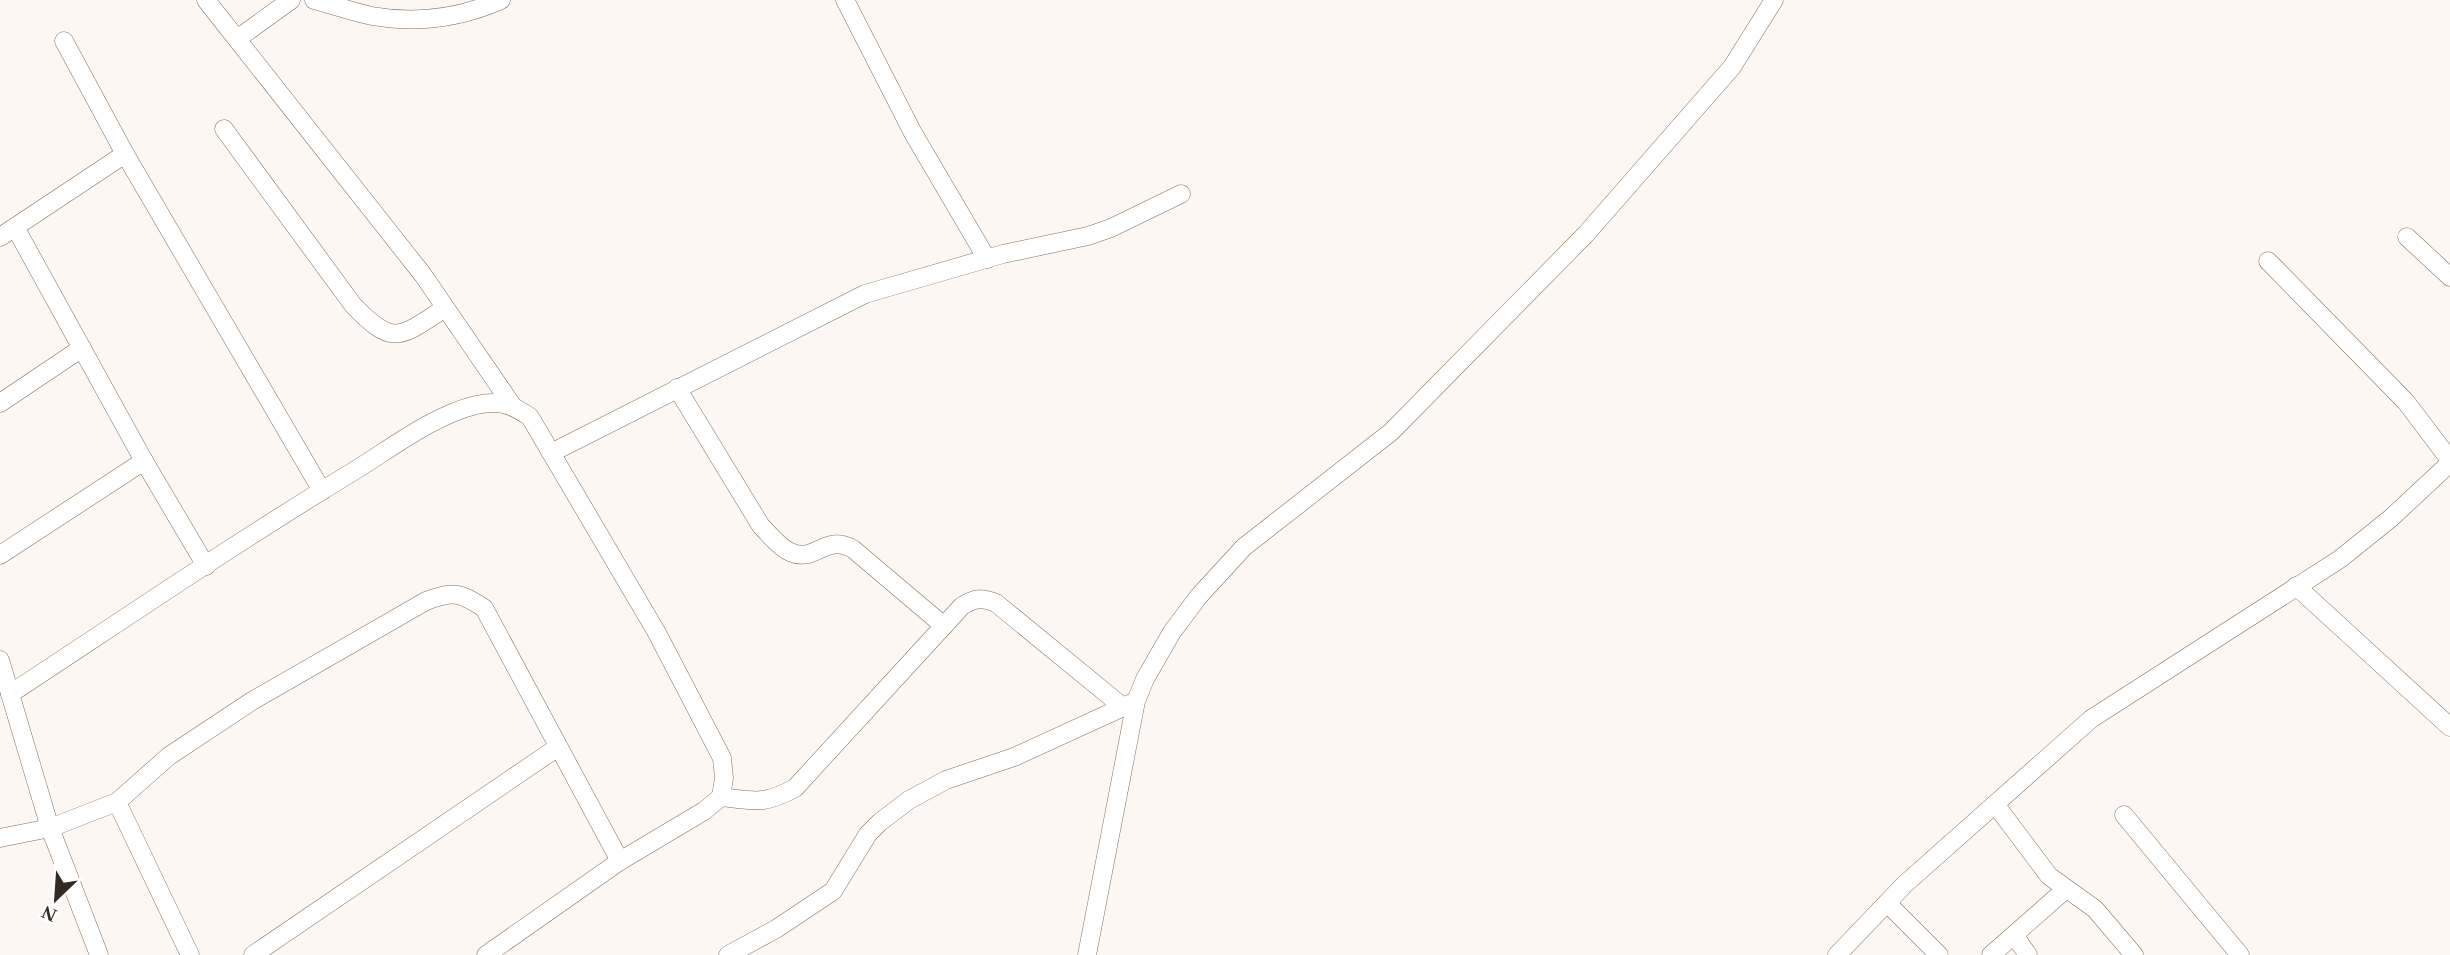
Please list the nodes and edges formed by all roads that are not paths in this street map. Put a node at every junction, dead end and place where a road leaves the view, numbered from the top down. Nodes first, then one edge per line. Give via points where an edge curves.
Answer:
1 (206, 0) edge
2 (291, 0) edge
3 (314, 0) edge
4 (501, 0) edge
5 (845, 0) edge
6 (1774, 0) edge
7 (237, 39) junction
8 (64, 41) dead end
9 (224, 129) dead end
10 (125, 154) junction
11 (1181, 194) dead end
12 (8, 232) edge
13 (2407, 237) dead end
14 (986, 259) junction
15 (2268, 261) dead end
16 (2450, 277) edge
17 (445, 308) junction
18 (82, 348) junction
19 (677, 388) junction
20 (0, 402) edge
21 (512, 405) junction
22 (551, 453) junction
23 (144, 461) junction
24 (2450, 462) edge
25 (322, 491) junction
26 (0, 555) edge
27 (206, 566) junction
28 (2296, 586) junction
29 (944, 626) junction
30 (0, 660) edge
31 (10, 694) junction
32 (1130, 704) junction
33 (2450, 727) edge
34 (558, 747) junction
35 (721, 797) junction
36 (117, 802) junction
37 (1996, 804) junction
38 (2124, 815) dead end
39 (50, 828) junction
40 (0, 838) edge
41 (620, 861) junction
42 (2066, 889) junction
43 (1887, 903) junction
44 (2014, 935) junction
45 (99, 955) edge
46 (190, 955) edge
47 (253, 955) edge
48 (486, 955) edge
49 (729, 955) edge
50 (1087, 955) edge
51 (1837, 955) edge
52 (1939, 955) edge
53 (1991, 955) edge
54 (2028, 955) edge
55 (2134, 955) edge
56 (2240, 955) edge

1 - 7 street
2 - 7 street
3 - 4 street via 396,19 437,19
5 - 14 street via 913,133
6 - 32 street via 1732,67 1586,234 1391,432 1244,547 1199,596
7 - 17 street
8 - 10 street
9 - 17 street via 372,325 397,335
10 - 12 street
10 - 25 street
11 - 14 street via 1088,236
12 - 18 street
13 - 16 street
14 - 19 street via 865,294
15 - 24 street via 2406,402
17 - 21 street
18 - 20 street
18 - 23 street
19 - 22 street
19 - 29 street via 761,526 777,542 797,554 842,543
21 - 22 street via 530,417
21 - 25 street via 473,406 445,416
22 - 35 street via 657,633 722,758
23 - 26 street
23 - 27 street
24 - 28 street via 2391,519
25 - 27 street
27 - 31 street
28 - 33 street
28 - 37 street via 2091,719
29 - 32 street via 962,606 985,598
29 - 35 street via 795,788 759,802
30 - 31 street
31 - 39 street
32 - 49 street via 1014,757 946,780 909,800 868,834 833,891
32 - 50 street
34 - 36 street via 484,608 463,595 447,594 426,601 252,701 169,757
34 - 41 street
34 - 47 street
35 - 41 street
36 - 39 street
36 - 46 street
37 - 42 street via 2049,876
37 - 43 street
38 - 56 street
39 - 40 street
39 - 45 street
41 - 48 street
42 - 44 street
42 - 55 street via 2095,909
43 - 51 street
43 - 52 street
44 - 53 street
44 - 54 street

